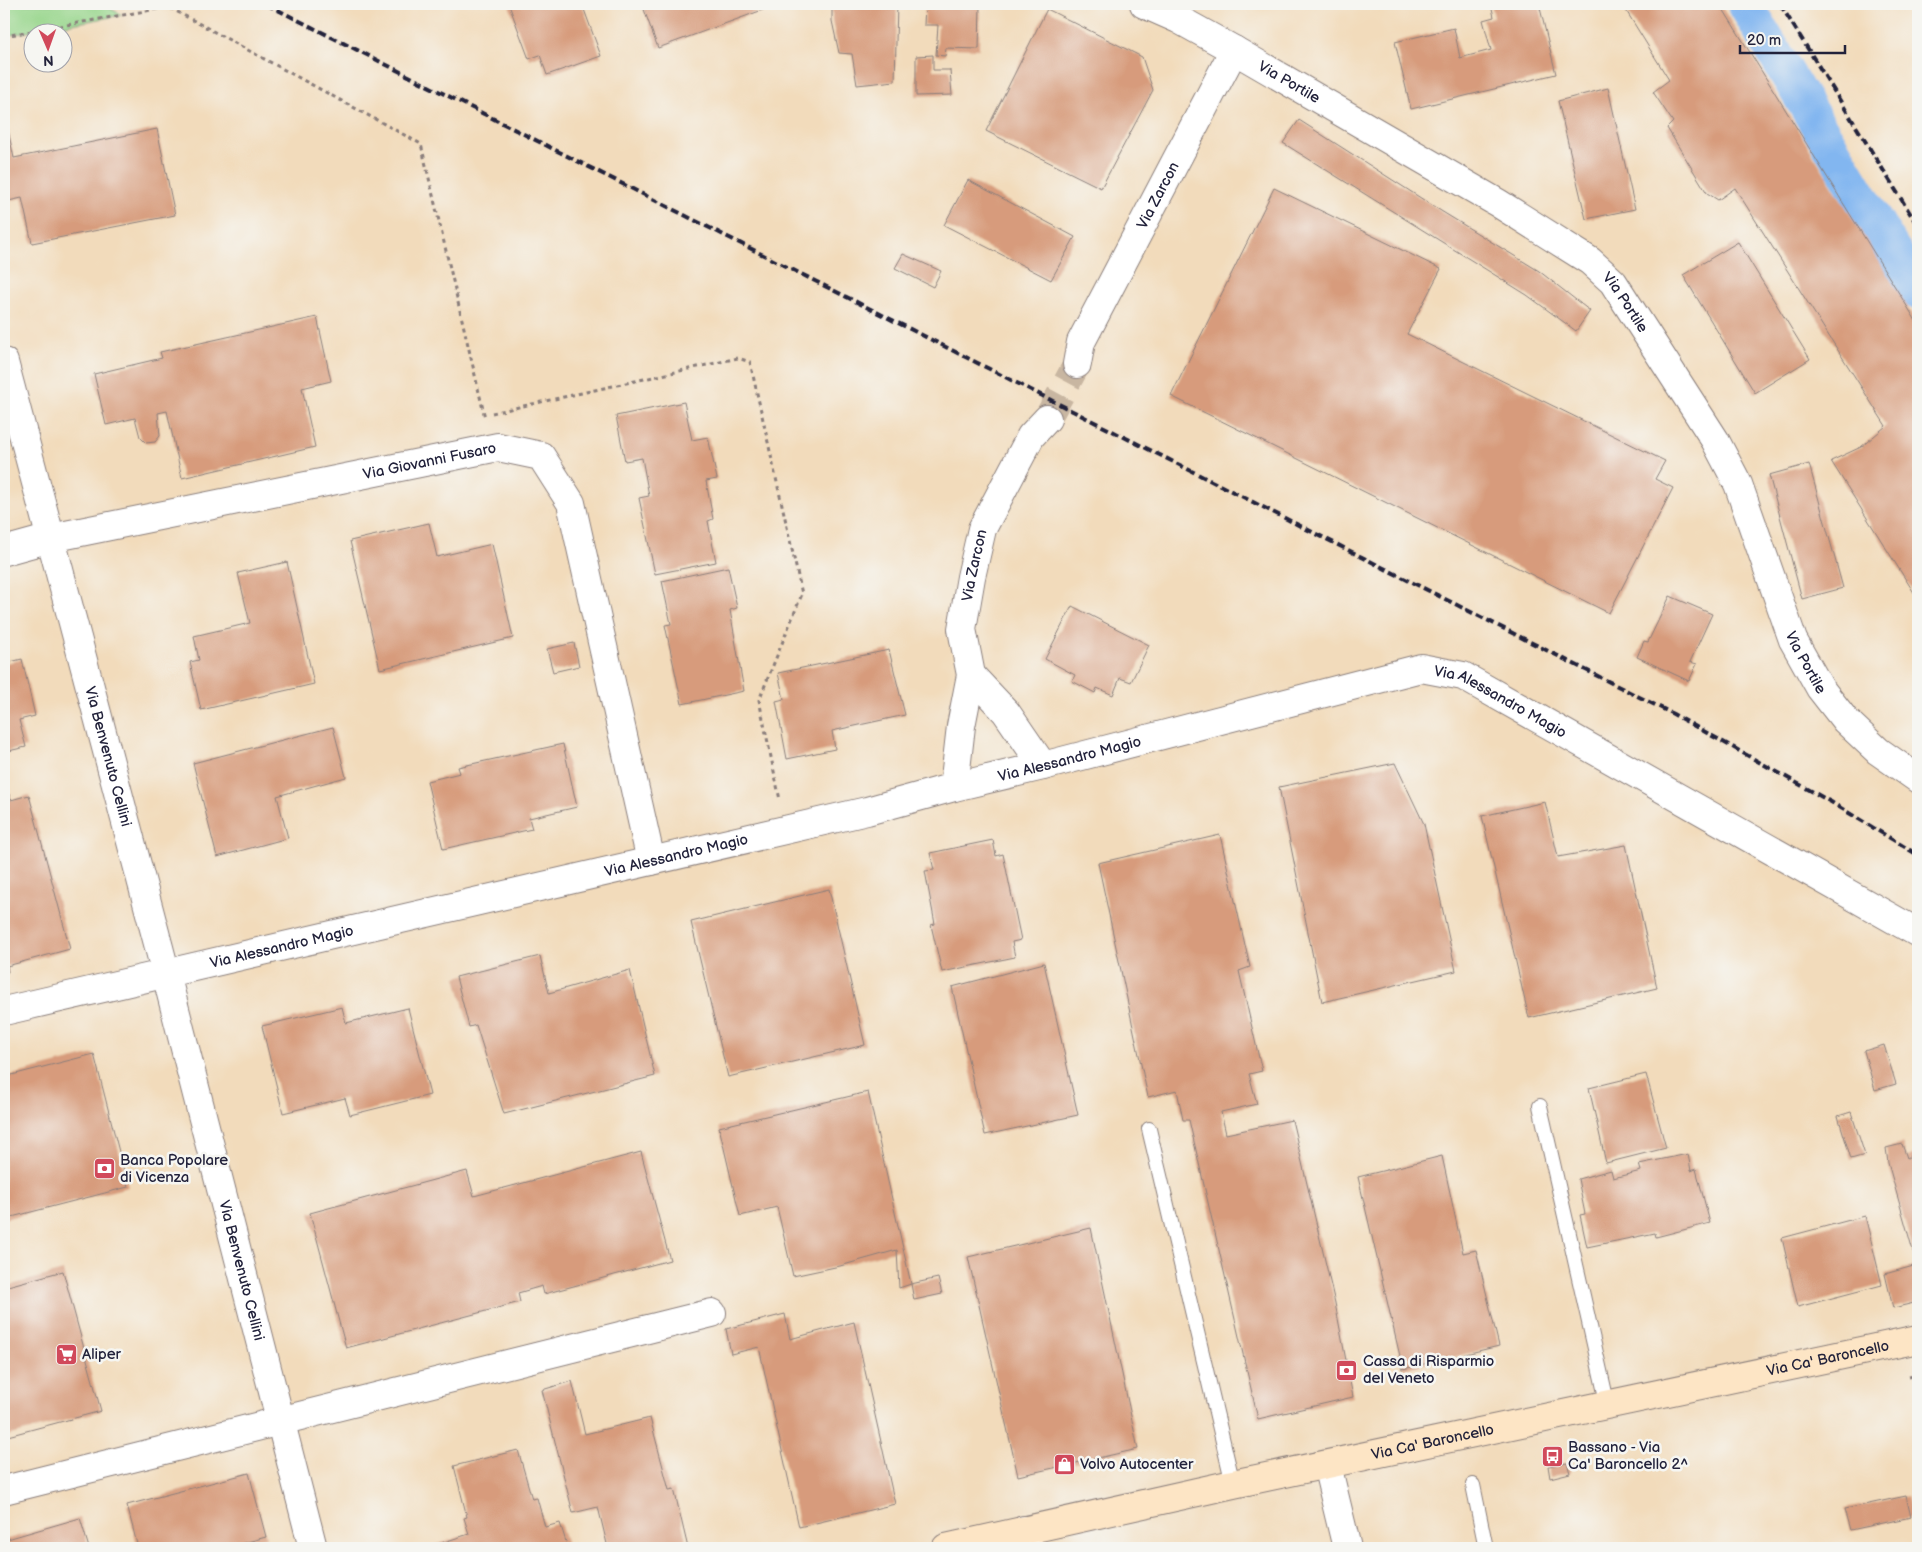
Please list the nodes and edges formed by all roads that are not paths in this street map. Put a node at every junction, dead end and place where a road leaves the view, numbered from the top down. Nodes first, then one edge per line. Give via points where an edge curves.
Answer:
1 (1144, 4) edge
2 (1175, 11) edge
3 (1234, 50) junction
4 (1074, 354) tunnel mouth
5 (4, 362) edge
6 (1038, 422) tunnel mouth
7 (51, 538) junction
8 (4, 550) edge
9 (971, 675) junction
10 (1043, 766) junction
11 (1918, 779) edge
12 (954, 786) junction
13 (651, 861) junction
14 (1918, 933) edge
15 (166, 974) junction
16 (4, 1011) edge
17 (1540, 1106) dead end
18 (1149, 1129) dead end
19 (712, 1313) dead end
20 (1918, 1339) edge
21 (1608, 1406) junction
22 (280, 1420) junction
23 (1327, 1465) junction
24 (1233, 1484) junction
25 (1473, 1485) dead end
26 (4, 1490) edge
27 (1026, 1539) edge
28 (313, 1548) edge
29 (946, 1548) edge
30 (1346, 1548) edge
31 (1486, 1548) edge

1 - 2 street, Via Portile
2 - 3 street, Via Portile
3 - 4 street, Via Zarcon
3 - 11 street, Via Portile via 1546,232 1590,261 1613,282 1715,440 1738,484 1793,640 1820,688 1845,720 1878,751
5 - 7 street, Via Benvenuto Cellini
6 - 9 street, Via Zarcon via 982,529 962,629
7 - 8 street
7 - 13 street, Via Giovanni Fusaro via 498,446 541,456 570,503
7 - 15 street, Via Benvenuto Cellini
9 - 10 street via 1006,712
9 - 12 street
10 - 12 street, Via Alessandro Magio
10 - 14 street, Via Alessandro Magio via 1422,668 1463,676
12 - 13 street, Via Alessandro Magio
13 - 15 street, Via Alessandro Magio
15 - 16 street
15 - 22 street, Via Benvenuto Cellini
17 - 21 lane
18 - 24 lane
19 - 22 street
20 - 21 main road, Via Ca' Baroncello
21 - 23 main road, Via Ca' Baroncello
22 - 26 street
22 - 28 street, Via Benvenuto Cellini
23 - 24 main road, Via Ca' Baroncello
23 - 30 street
24 - 27 main road, Via Ca' Baroncello
25 - 31 lane
27 - 29 main road, Via Ca' Baroncello

